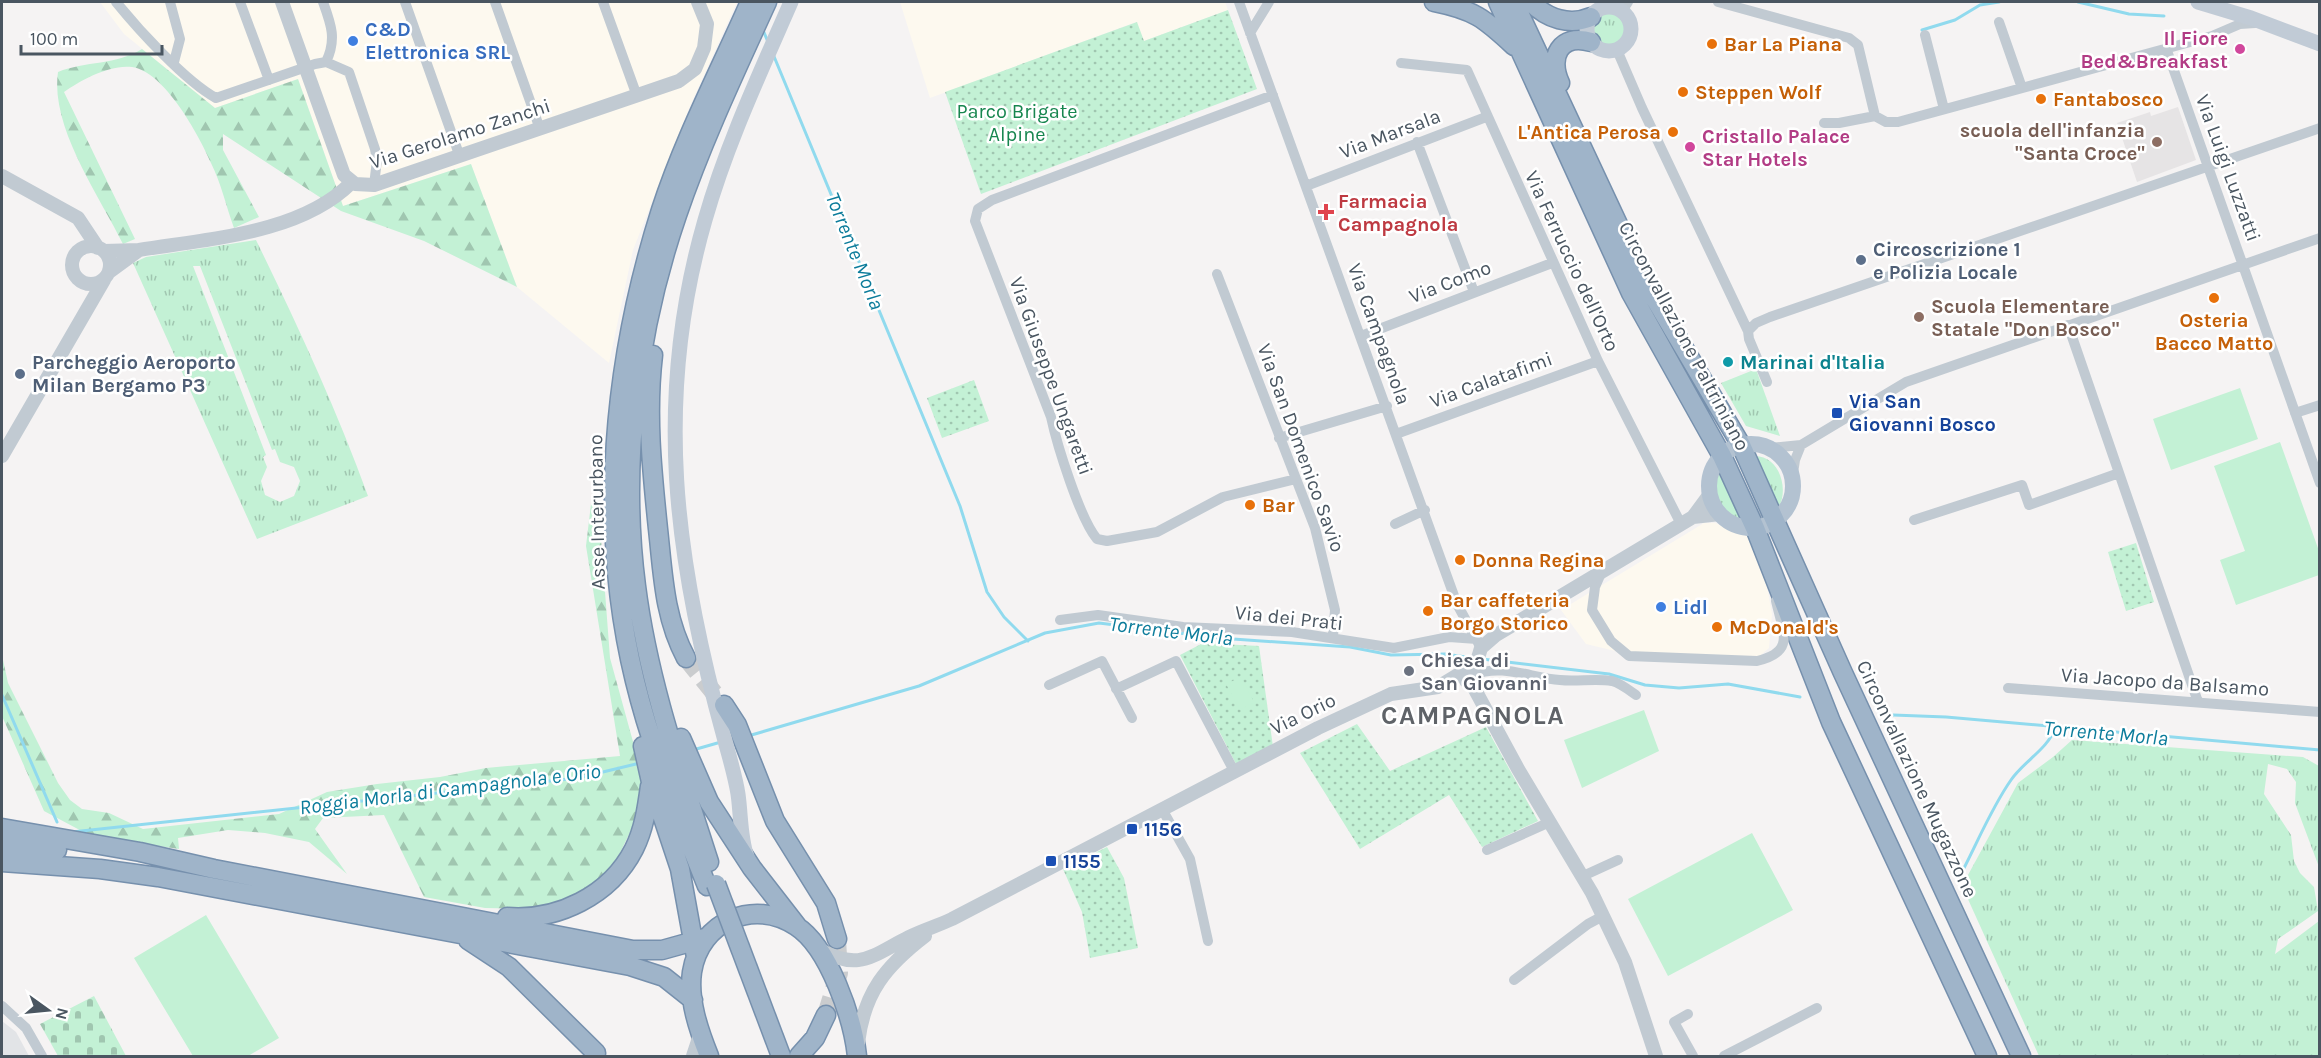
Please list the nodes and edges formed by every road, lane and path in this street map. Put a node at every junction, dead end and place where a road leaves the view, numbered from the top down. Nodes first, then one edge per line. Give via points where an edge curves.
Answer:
1 (116, 2) edge
2 (170, 2) edge
3 (240, 2) edge
4 (282, 2) edge
5 (323, 2) edge
6 (405, 2) edge
7 (495, 2) edge
8 (603, 2) edge
9 (698, 2) edge
10 (750, 2) edge
11 (767, 2) edge
12 (791, 2) edge
13 (1239, 2) edge
14 (1269, 2) edge
15 (1434, 2) edge
16 (1498, 2) edge
17 (1514, 2) edge
18 (1532, 2) edge
19 (1718, 2) edge
20 (2198, 2) edge
21 (1625, 6) edge
22 (1599, 9) edge
23 (2221, 9) junction
24 (1999, 22) dead end
25 (2267, 24) junction
26 (2223, 32) junction
27 (1250, 33) junction
28 (1924, 35) dead end
29 (1591, 42) junction
30 (2319, 44) edge
31 (2166, 48) junction
32 (1617, 50) junction
33 (1522, 53) junction
34 (174, 62) junction
35 (326, 62) junction
36 (1401, 63) dead end
37 (305, 67) junction
38 (732, 78) junction
39 (269, 80) junction
40 (2022, 88) junction
41 (1273, 95) junction
42 (637, 96) junction
43 (1944, 109) junction
44 (1875, 116) junction
45 (1486, 117) junction
46 (1824, 123) dead end
47 (2319, 128) edge
48 (540, 129) junction
49 (1417, 142) junction
50 (460, 157) junction
51 (2208, 166) junction
52 (2, 176) edge
53 (351, 183) junction
54 (374, 185) junction
55 (1306, 186) junction
56 (61, 208) junction
57 (2319, 238) edge
58 (101, 249) junction
59 (139, 250) junction
60 (76, 253) junction
61 (1635, 260) junction
62 (1552, 263) junction
63 (2243, 266) junction
64 (1217, 274) dead end
65 (106, 276) junction
66 (81, 282) junction
67 (1474, 292) junction
68 (82, 321) junction
69 (2068, 325) junction
70 (1748, 331) junction
71 (1361, 336) junction
72 (1598, 361) junction
73 (1767, 382) dead end
74 (2319, 405) edge
75 (1387, 406) junction
76 (2295, 413) junction
77 (1396, 434) junction
78 (1280, 438) junction
79 (1741, 445) junction
80 (1801, 446) junction
81 (1769, 448) junction
82 (2, 456) edge
83 (1722, 456) junction
84 (2119, 473) junction
85 (1296, 479) junction
86 (1792, 480) junction
87 (2319, 483) edge
88 (1710, 494) junction
89 (1425, 510) junction
90 (1720, 514) junction
91 (1776, 519) junction
92 (1687, 520) junction
93 (1914, 520) dead end
94 (1395, 524) dead end
95 (1755, 528) junction
96 (1770, 566) junction
97 (1602, 572) junction
98 (1060, 620) dead end
99 (1333, 638) junction
100 (1478, 647) junction
101 (686, 658) tunnel mouth
102 (1470, 671) junction
103 (1049, 685) dead end
104 (2008, 688) dead end
105 (1116, 689) junction
106 (1636, 695) dead end
107 (2198, 702) junction
108 (2319, 712) edge
109 (727, 717) junction
110 (1132, 718) dead end
111 (661, 742) junction
112 (1234, 771) junction
113 (666, 772) junction
114 (1162, 809) junction
115 (1550, 822) junction
116 (2, 828) edge
117 (2, 845) edge
118 (1487, 850) dead end
119 (1618, 860) dead end
120 (2, 862) edge
121 (752, 868) junction
122 (214, 869) junction
123 (2, 873) edge
124 (1583, 876) junction
125 (158, 878) junction
126 (711, 885) junction
127 (383, 902) junction
128 (1603, 916) junction
129 (798, 926) junction
130 (438, 929) junction
131 (929, 930) junction
132 (837, 939) tunnel mouth
133 (1208, 941) dead end
134 (698, 946) junction
135 (818, 949) junction
136 (1514, 980) dead end
137 (693, 1000) junction
138 (2, 1006) edge
139 (1817, 1008) dead end
140 (1688, 1014) dead end
141 (826, 1016) tunnel mouth
142 (700, 1035) junction
143 (596, 1053) dead end
144 (857, 1054) edge
145 (42, 1056) edge
146 (693, 1056) edge
147 (709, 1056) edge
148 (769, 1056) edge
149 (781, 1056) edge
150 (799, 1056) edge
151 (1656, 1056) edge
152 (1693, 1056) edge
153 (1724, 1056) edge
154 (1987, 1056) edge
155 (2021, 1056) edge

1 - 34 street
2 - 34 street via 180,39
3 - 39 street
4 - 37 street, Via Gerolamo Zanchi
5 - 35 street via 334,32
6 - 50 street
7 - 48 street
8 - 42 street
9 - 42 street, Via Gerolamo Zanchi via 707,24 704,48 694,69 679,81
10 - 111 highway, Asse Interurbano via 674,175 642,277 618,405 608,521 614,602 624,666
11 - 38 highway, Asse Interurbano
12 - 109 main road via 705,220 687,298 673,410 680,537 700,644
13 - 27 street, Via Campagnola
14 - 27 street
15 - 33 highway via 1469,9
16 - 33 highway, Circonvallazione Paltriniano
17 - 61 highway, Circonvallazione Paltriniano
18 - 22 highway via 1545,13 1570,22
19 - 44 street via 1849,39 1858,45
20 - 23 main road
21 - 22 main road
21 - 32 main road via 1631,29 1628,42
22 - 29 main road via 1587,29
23 - 25 main road
23 - 26 street via 2228,21
24 - 40 street
25 - 26 street via 2246,23
25 - 30 main road
26 - 31 street
27 - 41 street, Via Campagnola
28 - 43 street
29 - 32 main road via 1602,51
29 - 61 highway via 1577,39 1565,43 1556,54 1554,70 1635,245
31 - 40 street
31 - 51 street, Via Luigi Luzzatti
32 - 70 street
33 - 83 highway, Circonvallazione Paltriniano via 1631,292
34 - 39 street via 216,98
35 - 37 street
35 - 54 street via 349,72 375,149
36 - 45 street, Via Ferruccio dell'Orto via 1467,70
37 - 39 street
37 - 53 street, Via Gerolamo Zanchi via 344,175
38 - 101 highway via 674,247 653,361 650,451 666,605 674,635
38 - 111 highway, Asse Interurbano via 677,216 655,289 631,458 636,587
40 - 43 street
41 - 55 street, Via Campagnola
41 - 85 street, Via Giuseppe Ungaretti via 992,200 983,204 975,221 1051,417 1076,494 1097,539 1107,541 1157,532 1223,497
42 - 48 street, Via Gerolamo Zanchi
43 - 44 street via 1898,122 1886,122
44 - 46 street
45 - 49 street, Via Marsala
45 - 62 street, Via Ferruccio dell'Orto
47 - 51 street
48 - 50 street, Via Gerolamo Zanchi
49 - 55 street, Via Marsala
49 - 67 street
50 - 54 street, Via Gerolamo Zanchi
51 - 63 street, Via Luigi Luzzatti
51 - 70 street via 1770,317
52 - 56 street
53 - 54 street, Via Gerolamo Zanchi
53 - 59 street via 330,202 271,225
55 - 71 street, Via Campagnola
56 - 58 street via 83,222
56 - 60 street via 80,234
57 - 63 street
58 - 59 street
58 - 60 street via 87,247
58 - 65 street via 109,259
59 - 65 street
60 - 66 street via 72,270
61 - 79 highway, Circonvallazione Paltriniano via 1672,333
62 - 67 street, Via Como
62 - 72 street, Via Ferruccio dell'Orto
63 - 69 street
63 - 76 street, Via Luigi Luzzatti
64 - 78 street, Via San Domenico Savio
65 - 66 street via 94,284
65 - 68 street
66 - 68 street via 85,300
67 - 71 street, Via Como
68 - 82 street
69 - 80 street via 1906,382
69 - 84 street
70 - 73 street
71 - 75 street, Via Campagnola
72 - 77 street, Via Calatafimi
72 - 92 street, Via Ferruccio dell'Orto
74 - 76 street
75 - 77 street, Via Campagnola
75 - 78 street
76 - 87 street, Via Luigi Luzzatti
77 - 89 street, Via Campagnola
78 - 85 street, Via San Domenico Savio
79 - 81 main road
79 - 83 main road
79 - 91 highway, Circonvallazione Paltriniano
80 - 81 street
80 - 86 street
81 - 86 main road via 1785,461
83 - 88 main road via 1710,476
83 - 95 highway, Circonvallazione Paltriniano
84 - 93 street via 2029,505 2022,485
84 - 107 street
85 - 99 street, Via San Domenico Savio via 1324,557 1335,610
86 - 91 main road via 1790,502
88 - 90 main road
88 - 92 street
89 - 94 street
89 - 100 street, Via Campagnola via 1457,604
90 - 92 street
90 - 95 main road via 1739,526
91 - 95 main road
91 - 155 highway, Circonvallazione Mugazzone
92 - 97 street
95 - 96 highway
96 - 97 street via 1785,636 1780,651 1756,661 1629,656 1611,641 1592,610 1595,586
96 - 154 highway via 1831,722
97 - 100 street
98 - 99 street, Via dei Prati via 1098,615 1183,627
99 - 100 street, Via dei Prati via 1394,648 1449,637
100 - 102 street
102 - 106 street via 1536,674 1563,681 1613,681
102 - 112 street, Via Orio via 1438,687 1391,694
102 - 115 street via 1484,705
103 - 105 street via 1102,661
104 - 107 street, Via Jacopo da Balsamo
105 - 110 street
105 - 112 street via 1176,661
107 - 108 street, Via Jacopo da Balsamo
109 - 121 main road via 744,850
109 - 132 highway via 754,764 775,820 826,903
111 - 113 highway
111 - 113 highway, Asse Interurbano
112 - 114 street, Via Orio
113 - 121 highway via 709,802
113 - 126 highway, Asse Interurbano
113 - 127 highway via 634,849 610,881 578,904 521,918 425,903
113 - 134 highway via 680,869
114 - 131 street, Via Orio
114 - 133 street via 1190,859
115 - 118 street
115 - 124 street
116 - 122 highway
117 - 122 highway
119 - 124 street
120 - 125 highway
121 - 129 highway
122 - 127 highway
123 - 125 highway
124 - 128 street
125 - 130 highway
126 - 148 highway, Asse Interurbano
126 - 149 highway, Asse Interurbano, bridge
127 - 134 highway via 633,950
128 - 136 street
128 - 151 street via 1625,962
129 - 134 highway via 776,915 745,914 724,921
129 - 135 highway
130 - 137 highway via 652,972 674,982
130 - 143 highway via 472,941 510,967
131 - 135 street, Via Orio via 922,930 866,960 844,960
131 - 144 street, Via Orio via 877,982 863,1014
134 - 137 highway
135 - 144 highway via 840,994
137 - 142 highway
138 - 145 street via 26,1028
139 - 153 street
140 - 152 street via 1674,1022
141 - 150 highway via 815,1038
142 - 146 street
142 - 147 highway

